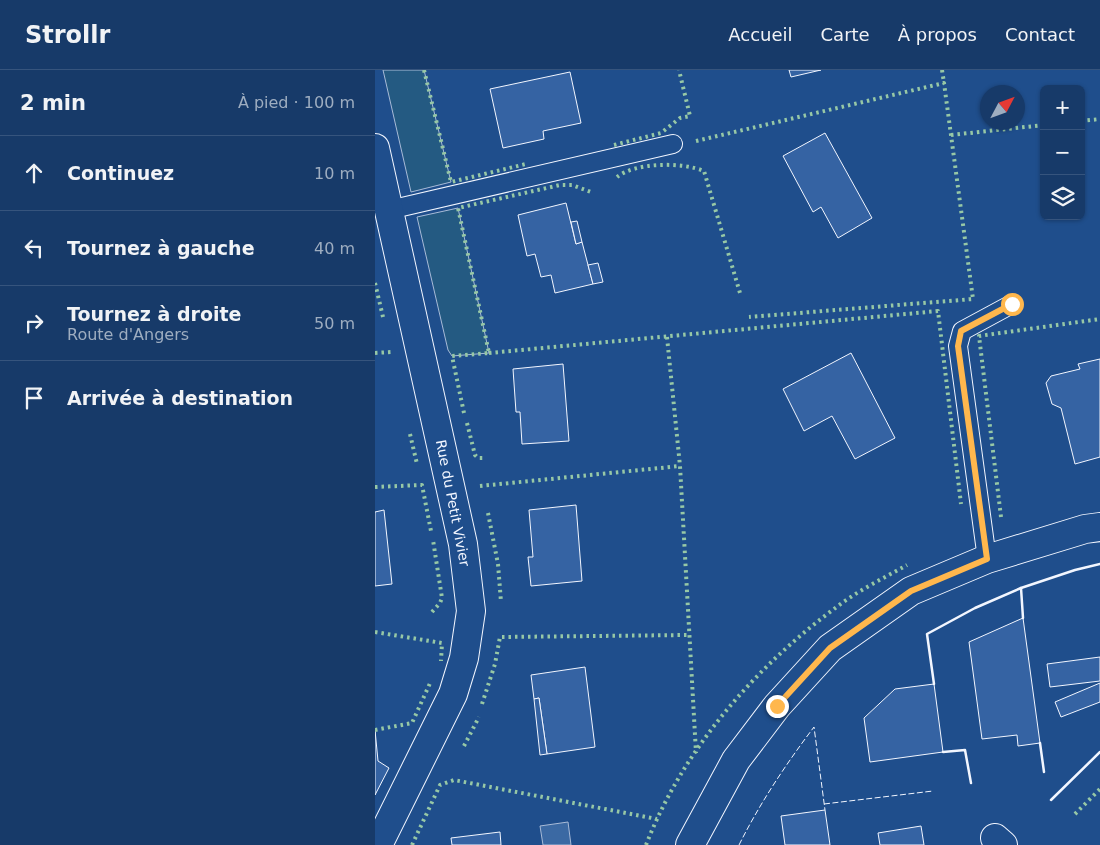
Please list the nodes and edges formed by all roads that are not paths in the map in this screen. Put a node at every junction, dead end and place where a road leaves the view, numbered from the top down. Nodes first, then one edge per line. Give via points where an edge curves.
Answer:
1 (673, 144) dead end
2 (375, 148) edge
3 (389, 210) junction
4 (1012, 304) dead end
5 (1100, 527) edge
6 (987, 559) junction
7 (378, 845) edge
8 (690, 845) edge

1 - 3 lane
2 - 3 street, Rue du Petit Vivier
3 - 7 street, Rue du Petit Vivier via 463,544 471,611 464,658 453,694
4 - 6 lane via 961,331 958,346
5 - 6 street
6 - 8 street via 911,591 830,648 777,706 736,760

